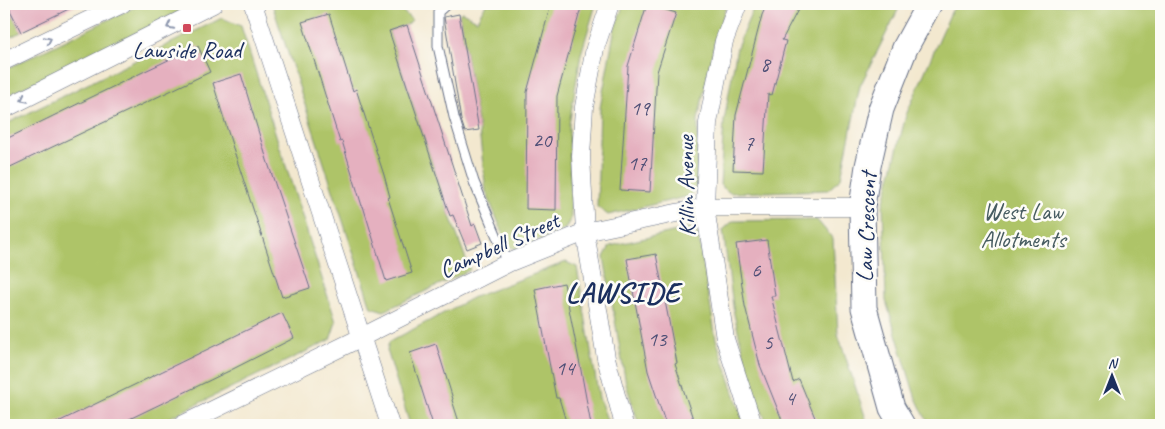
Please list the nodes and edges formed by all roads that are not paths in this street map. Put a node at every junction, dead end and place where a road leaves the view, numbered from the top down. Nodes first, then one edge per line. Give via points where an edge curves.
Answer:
1 (122, 4) edge
2 (213, 4) edge
3 (253, 4) edge
4 (447, 4) edge
5 (610, 4) edge
6 (738, 4) edge
7 (929, 4) edge
8 (4, 62) edge
9 (4, 109) edge
10 (705, 207) junction
11 (862, 207) junction
12 (585, 232) junction
13 (508, 263) junction
14 (360, 338) junction
15 (182, 425) edge
16 (390, 425) edge
17 (624, 425) edge
18 (753, 425) edge
19 (902, 425) edge

8 -> 1 street
2 -> 9 street
3 - 14 street
4 - 13 lane via 438,12 438,46 454,117 474,182
5 - 12 street via 596,48 584,107 581,156
6 - 10 street, Killin Avenue via 724,41 708,123
7 - 11 street, Law Crescent via 905,48 881,109
10 - 11 street, Campbell Street
10 - 12 street, Campbell Street
10 - 18 street, Killin Avenue via 725,339
11 - 19 street, Law Crescent via 864,308 892,408
12 - 13 street, Campbell Street
12 - 17 street via 606,358
13 - 14 street, Campbell Street
14 - 15 street, Campbell Street
14 - 16 street

